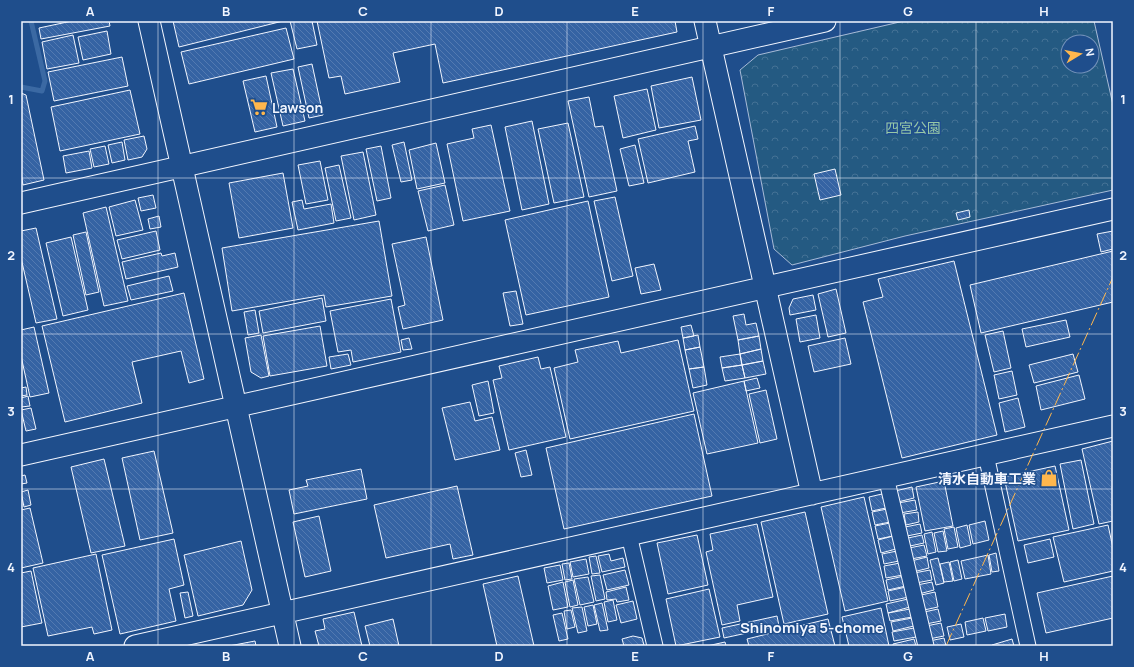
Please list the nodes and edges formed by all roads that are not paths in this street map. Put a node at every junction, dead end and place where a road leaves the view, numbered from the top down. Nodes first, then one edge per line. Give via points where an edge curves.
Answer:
1 (149, 21) edge
2 (705, 21) edge
3 (825, 21) edge
4 (711, 46) junction
5 (181, 167) junction
6 (21, 203) edge
7 (1113, 209) edge
8 (765, 288) junction
9 (236, 406) junction
10 (1113, 426) edge
11 (21, 455) edge
12 (986, 455) junction
13 (886, 477) junction
14 (812, 494) junction
15 (629, 535) junction
16 (282, 612) junction
17 (135, 646) edge
18 (290, 646) edge
19 (655, 646) edge
20 (926, 646) edge
21 (1028, 646) edge

1 - 5 street
2 - 4 street
3 - 4 street
4 - 5 street
4 - 8 street
5 - 6 street
5 - 9 street
7 - 8 street
8 - 9 street
8 - 14 street
9 - 11 street
9 - 16 street
10 - 12 street
12 - 13 street
12 - 21 street
13 - 14 street
13 - 20 street
14 - 15 street
15 - 16 street
15 - 19 street
16 - 17 street
16 - 18 street

